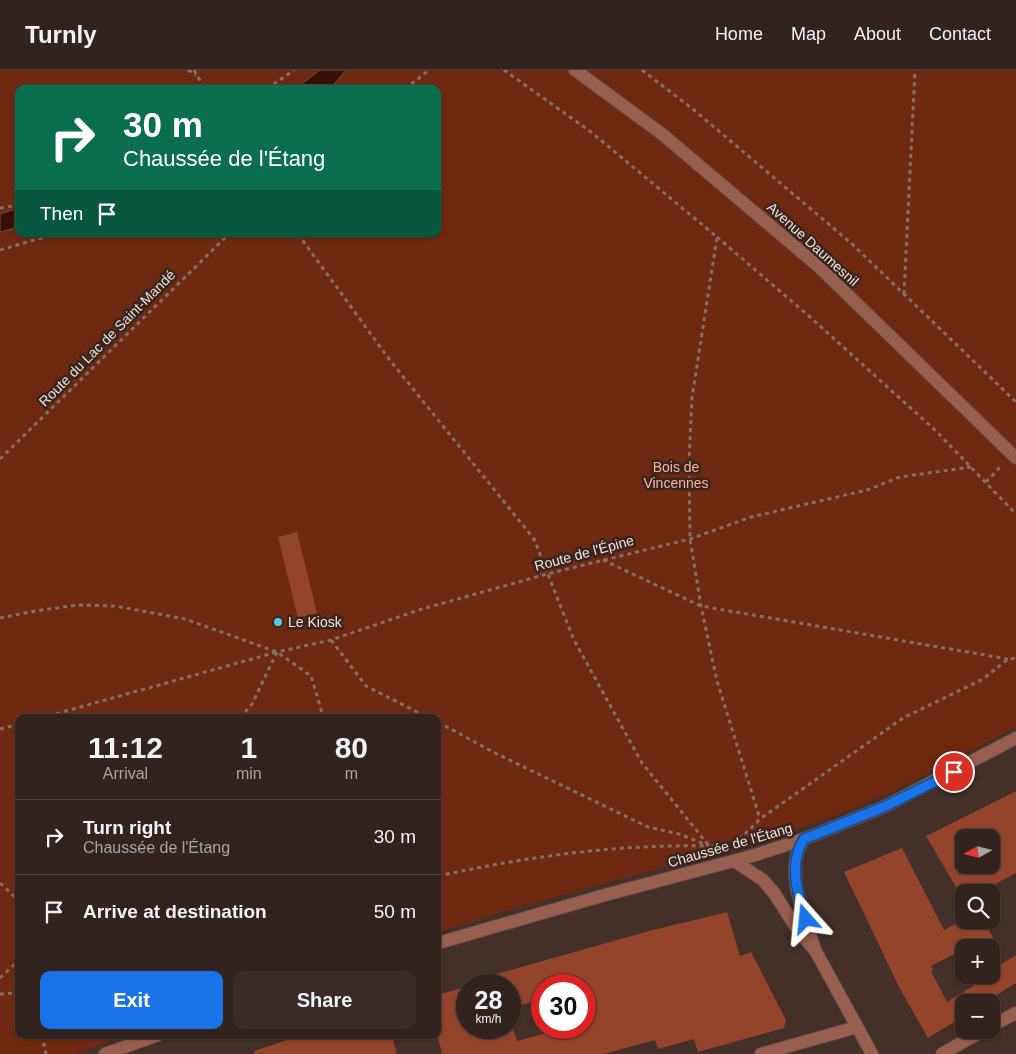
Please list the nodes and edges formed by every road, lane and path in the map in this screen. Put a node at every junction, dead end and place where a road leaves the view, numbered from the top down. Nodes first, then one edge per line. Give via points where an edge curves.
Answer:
1 (188, 70) edge
2 (194, 70) edge
3 (294, 70) edge
4 (429, 70) edge
5 (504, 70) edge
6 (575, 70) edge
7 (642, 70) edge
8 (915, 70) edge
9 (197, 76) junction
10 (203, 85) edge
11 (273, 85) edge
12 (410, 85) edge
13 (15, 206) edge
14 (0, 208) edge
15 (46, 237) edge
16 (226, 237) edge
17 (300, 237) edge
18 (717, 237) junction
19 (0, 250) edge
20 (904, 294) junction
21 (1016, 402) edge
22 (1016, 458) edge
23 (0, 459) edge
24 (1001, 466) dead end
25 (971, 467) junction
26 (986, 482) junction
27 (1016, 514) edge
28 (690, 539) junction
29 (602, 560) junction
30 (547, 574) junction
31 (701, 606) junction
32 (0, 618) edge
33 (331, 640) junction
34 (277, 652) junction
35 (1016, 658) edge
36 (1008, 659) junction
37 (55, 714) edge
38 (243, 714) edge
39 (322, 714) edge
40 (421, 714) edge
41 (441, 724) edge
42 (15, 725) edge
43 (0, 729) edge
44 (1016, 738) edge
45 (760, 819) junction
46 (804, 839) junction
47 (729, 843) dead end
48 (710, 846) junction
49 (721, 846) dead end
50 (734, 861) junction
51 (441, 875) edge
52 (0, 883) edge
53 (15, 897) edge
54 (441, 942) edge
55 (815, 950) junction
56 (15, 964) edge
57 (0, 978) edge
58 (15, 993) edge
59 (0, 994) edge
60 (1016, 1013) edge
61 (1000, 1021) edge
62 (856, 1027) junction
63 (43, 1039) edge
64 (147, 1039) edge
65 (968, 1039) edge
66 (46, 1054) edge
67 (105, 1054) edge
68 (761, 1054) edge
69 (872, 1054) edge
70 (942, 1054) edge

1 - 9 path
2 - 9 path
3 - 11 path
4 - 12 path
5 - 18 path via 592,132
6 - 22 street, Avenue Daumesnil via 662,134 818,266
7 - 20 path, Avenue Daumesnil via 851,243
8 - 20 path
9 - 10 path
13 - 14 path
15 - 19 path
16 - 23 path, Route du Lac de Saint-Mandé
17 - 30 path via 389,359 534,539
18 - 25 path via 936,431
18 - 28 path via 692,398
20 - 21 path, Avenue Daumesnil
24 - 26 path
25 - 26 path
25 - 28 path, Route de l'Épine via 900,477 867,490 751,517
26 - 27 path
28 - 29 path, Route de l'Épine
28 - 31 path
29 - 30 path, Route de l'Épine
29 - 31 path
30 - 33 path, Route de l'Épine via 422,609
30 - 48 path via 574,640 642,763
31 - 36 path
31 - 45 path via 717,681
32 - 34 path via 78,604 116,606 185,619
33 - 34 path, Route de l'Épine
33 - 40 path via 366,686
34 - 37 path, Route de l'Épine
34 - 38 path via 252,704
34 - 39 path via 311,676
35 - 36 path
36 - 45 path via 983,680 903,718
41 - 48 path via 648,827
42 - 43 path
44 - 46 street, Chaussée de l'Étang via 886,806
45 - 47 path via 738,841
46 - 50 street, Chaussée de l'Étang
46 - 55 street via 796,855 795,878
48 - 49 path
48 - 51 path via 634,847 561,854
50 - 54 street, Chaussée de l'Étang
50 - 55 street via 763,880
52 - 53 path
55 - 62 street
56 - 57 path
58 - 59 path
60 - 61 street
62 - 68 street
62 - 69 street
63 - 66 path
64 - 67 street
65 - 70 street

